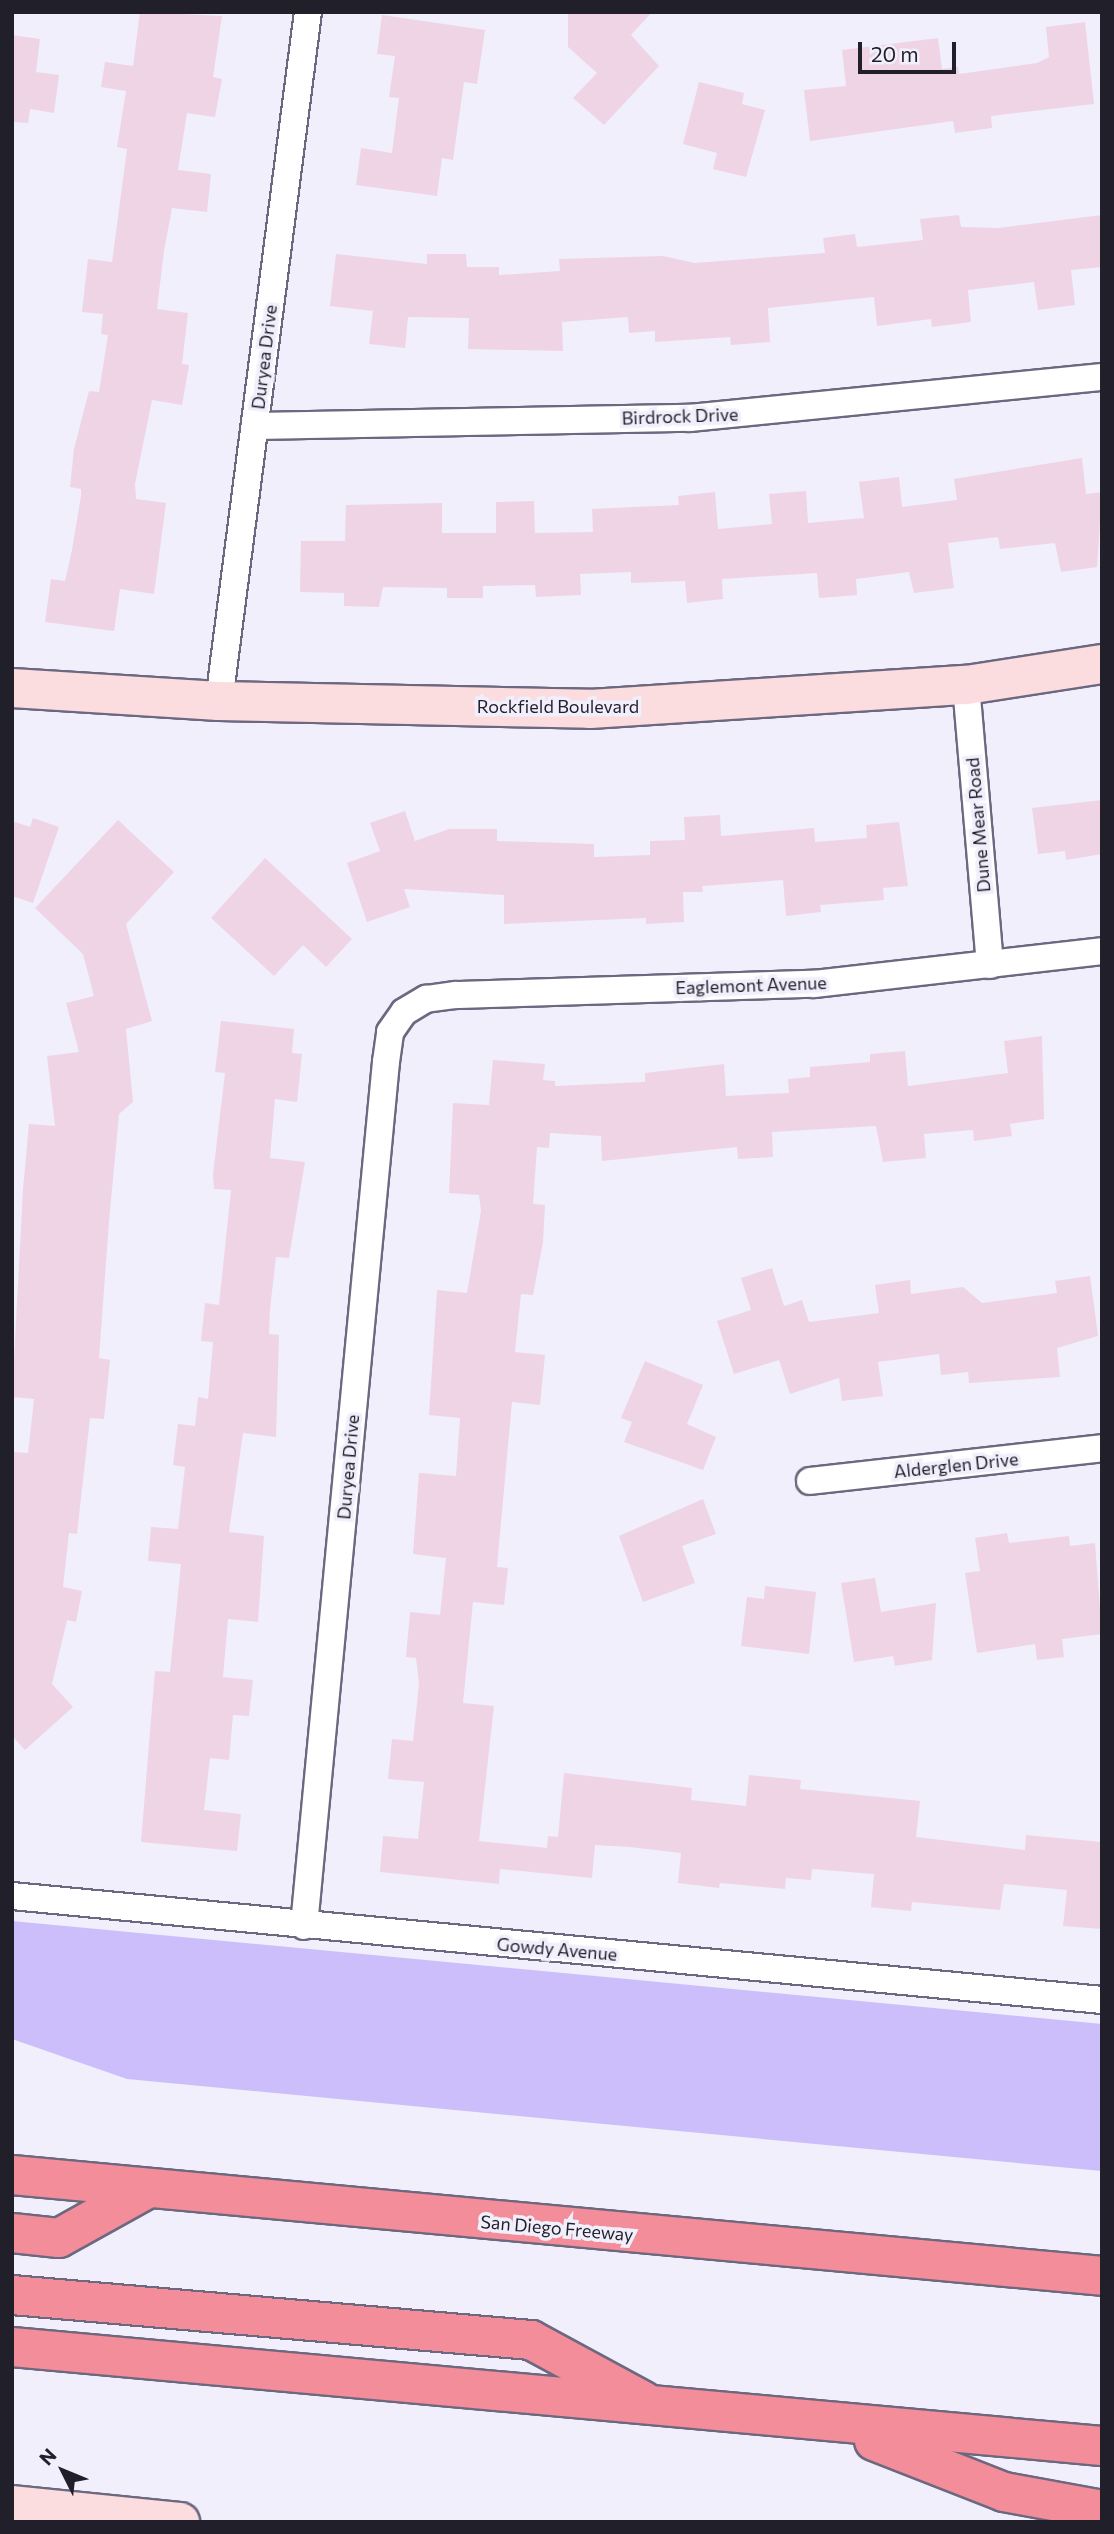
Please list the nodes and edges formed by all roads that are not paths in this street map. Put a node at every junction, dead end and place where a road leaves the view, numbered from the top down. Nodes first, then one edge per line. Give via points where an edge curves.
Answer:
1 (308, 12) edge
2 (1102, 377) edge
3 (256, 426) junction
4 (1102, 664) edge
5 (966, 685) junction
6 (12, 688) edge
7 (219, 701) junction
8 (1102, 951) edge
9 (990, 965) junction
10 (404, 1012) joint
11 (1102, 1448) edge
12 (810, 1481) dead end
13 (12, 1896) edge
14 (304, 1926) junction
15 (1102, 2000) edge
16 (12, 2175) edge
17 (148, 2189) junction
18 (12, 2233) edge
19 (1102, 2276) edge
20 (12, 2295) edge
21 (12, 2347) edge
22 (658, 2409) junction
23 (836, 2426) junction
24 (1102, 2446) edge
25 (12, 2505) edge
26 (1102, 2511) edge
27 (180, 2522) edge

1 - 3 street, Duryea Drive
2 - 3 street, Birdrock Drive via 690,418
3 - 7 street, Duryea Drive
4 - 5 main road, Rockfield Boulevard
5 - 7 main road, Rockfield Boulevard via 590,709
5 - 9 street, Dune Mear Road
6 - 7 main road, Rockfield Boulevard
8 - 9 street, Eaglemont Avenue
9 - 10 street, Eaglemont Avenue via 814,984 456,995 426,999
10 - 14 street, Duryea Drive via 390,1031 386,1062
11 - 12 street, Alderglen Drive
13 - 14 street, Gowdy Avenue
14 - 15 street, Gowdy Avenue
16 - 17 highway, San Diego Freeway
17 - 18 highway via 59,2238
17 - 19 highway, San Diego Freeway
20 - 22 highway via 531,2340
21 - 22 highway
22 - 23 highway
23 - 24 highway
23 - 26 highway via 1003,2492
25 - 27 main road

